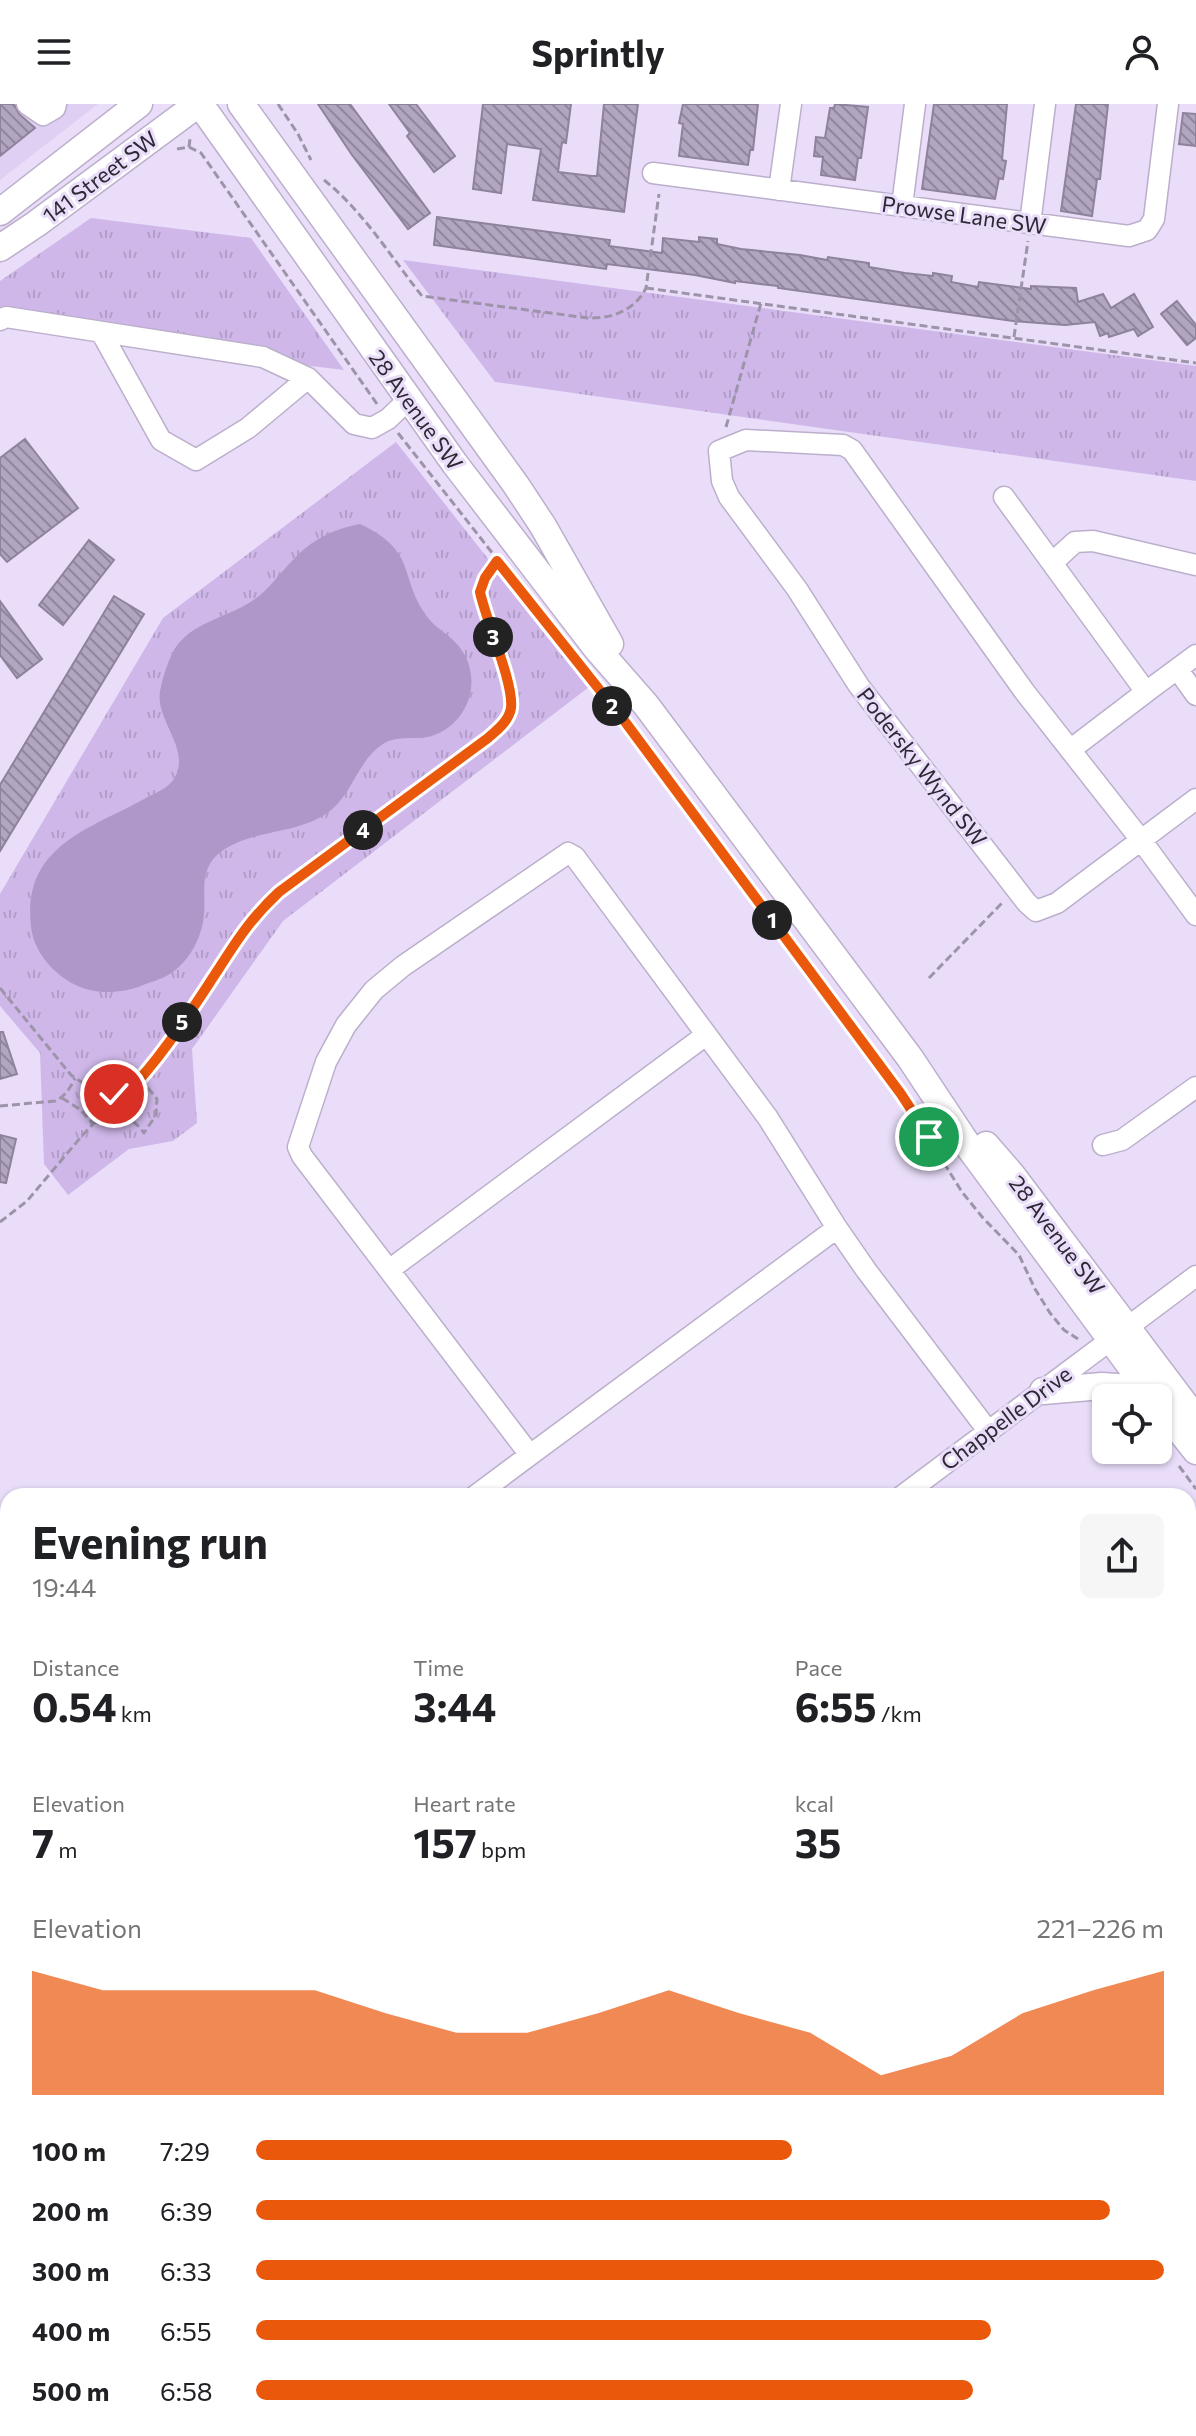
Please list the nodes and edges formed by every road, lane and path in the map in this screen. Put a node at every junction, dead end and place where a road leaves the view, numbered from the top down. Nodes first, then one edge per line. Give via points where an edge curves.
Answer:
1 (27, 104) edge
2 (56, 104) edge
3 (139, 104) edge
4 (199, 104) edge
5 (241, 104) edge
6 (278, 104) edge
7 (791, 104) edge
8 (915, 104) edge
9 (1045, 104) edge
10 (1168, 104) edge
11 (189, 147) dead end
12 (311, 161) dead end
13 (658, 174) joint
14 (324, 179) dead end
15 (779, 190) junction
16 (902, 206) junction
17 (0, 212) edge
18 (1030, 224) junction
19 (0, 248) edge
20 (646, 288) junction
21 (761, 303) junction
22 (0, 320) edge
23 (101, 332) junction
24 (1014, 337) junction
25 (1196, 363) edge
26 (308, 378) junction
27 (408, 400) junction
28 (378, 405) dead end
29 (396, 431) dead end
30 (719, 451) junction
31 (1004, 497) dead end
32 (507, 551) dead end
33 (497, 561) junction
34 (1052, 563) junction
35 (1196, 565) edge
36 (1196, 655) edge
37 (1178, 670) junction
38 (1146, 692) junction
39 (1196, 695) edge
40 (646, 705) junction
41 (1070, 750) junction
42 (1196, 799) edge
43 (1141, 840) junction
44 (1015, 889) junction
45 (1196, 915) edge
46 (929, 978) dead end
47 (0, 988) edge
48 (706, 1035) junction
49 (75, 1078) junction
50 (1196, 1087) edge
51 (124, 1096) junction
52 (62, 1098) junction
53 (0, 1106) edge
54 (105, 1117) junction
55 (93, 1124) junction
56 (1103, 1145) dead end
57 (0, 1222) edge
58 (837, 1228) junction
59 (389, 1270) junction
60 (1196, 1276) edge
61 (1119, 1333) junction
62 (1073, 1334) dead end
63 (1146, 1384) edge
64 (1092, 1387) edge
65 (1043, 1391) junction
66 (1196, 1419) edge
67 (1172, 1421) edge
68 (989, 1432) junction
69 (1196, 1451) edge
70 (530, 1455) junction
71 (486, 1488) edge
72 (913, 1488) edge

1 - 2 street via 43,115
3 - 17 main road, 141 Street SW
4 - 19 main road, 141 Street SW
4 - 27 main road, 28 Avenue SW
5 - 40 main road, 28 Avenue SW via 516,485
6 - 12 path
7 - 15 street
8 - 16 street
9 - 18 street
10 - 18 street, Prowse Lane SW via 1154,219 1147,230 1129,236
11 - 28 path via 201,153
13 - 15 street, Prowse Lane SW
13 - 20 path
14 - 20 path via 422,296 603,318 630,307
15 - 16 street, Prowse Lane SW
16 - 18 street, Prowse Lane SW
18 - 24 path
20 - 21 path
21 - 24 path
21 - 30 path
22 - 23 street
23 - 26 street via 263,357
23 - 26 street via 161,440 196,460 248,428
24 - 25 path
26 - 27 street via 354,424 372,428
27 - 40 main road, 28 Avenue SW via 597,649
29 - 33 path
30 - 41 street via 746,440 843,445 852,450
30 - 44 street, Podersky Wynd SW via 722,481 739,512 797,589 859,686
31 - 34 street
32 - 33 path
33 - 51 path via 480,592 508,683 507,718 488,738 265,905
33 - 62 path via 626,723 901,1094 962,1192 1019,1255 1050,1313
34 - 35 street via 1075,542 1093,541
34 - 38 street
36 - 37 street
37 - 38 street
37 - 39 street
38 - 41 street
40 - 61 main road, 28 Avenue SW via 910,1058 971,1150
41 - 43 street
42 - 43 street, Podersky Wynd SW
43 - 44 street, Podersky Wynd SW via 1047,908 1036,911
43 - 45 street
44 - 46 path
47 - 49 path
48 - 58 street via 786,1144
48 - 59 street
48 - 59 street via 568,853 403,966 374,990 346,1025 326,1062 298,1147
49 - 51 path
49 - 52 path
50 - 56 street via 1122,1140
51 - 54 path
51 - 54 path via 142,1087 157,1099 156,1115 144,1133 126,1117
52 - 53 path
52 - 55 path
54 - 55 path
55 - 57 path via 27,1201
58 - 68 street
58 - 70 street
59 - 70 street
60 - 61 street, Chappelle Drive
61 - 63 main road, 28 Avenue SW
61 - 65 street, Chappelle Drive
61 - 66 main road, 28 Avenue SW
64 - 65 main road
65 - 68 street, Chappelle Drive
67 - 69 main road, 28 Avenue SW
68 - 72 street, Chappelle Drive
70 - 71 street

